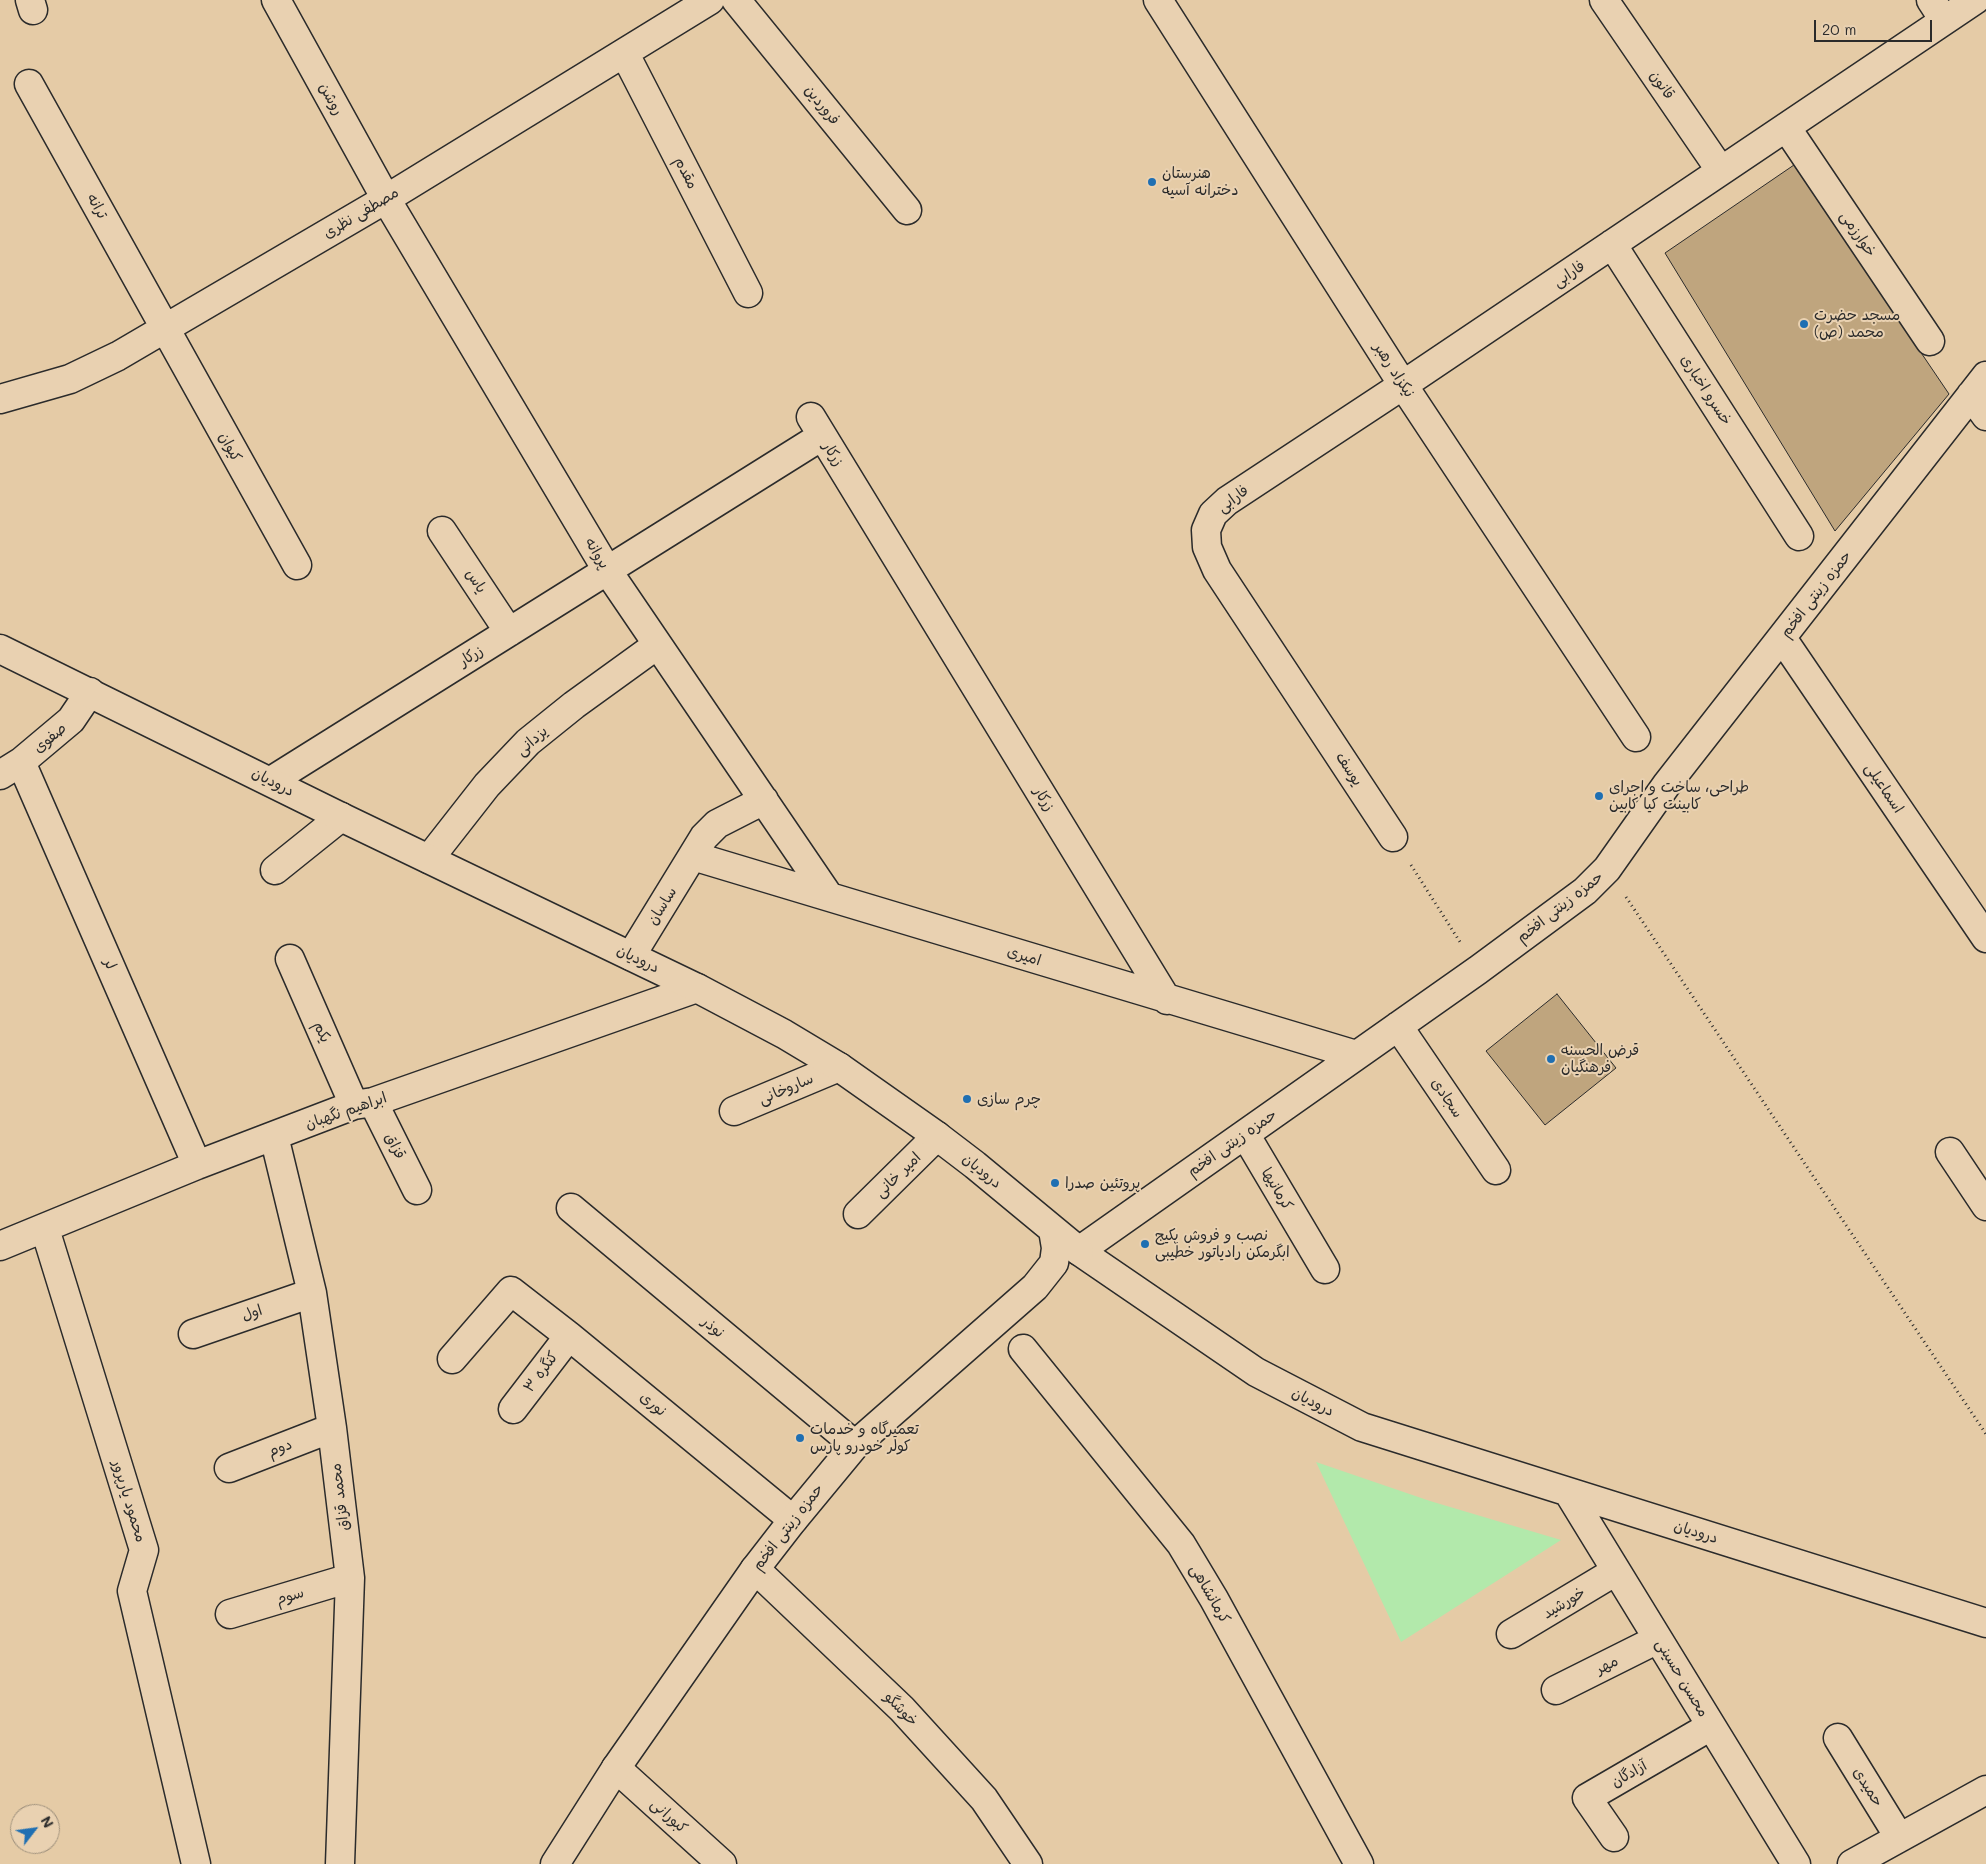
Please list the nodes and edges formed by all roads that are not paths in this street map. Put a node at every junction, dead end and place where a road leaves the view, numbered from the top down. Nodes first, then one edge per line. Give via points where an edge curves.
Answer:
1 (276, 0) edge
2 (710, 0) edge
3 (736, 0) edge
4 (1158, 0) edge
5 (1604, 0) edge
6 (1974, 0) edge
7 (1937, 10) edge
8 (624, 54) junction
9 (29, 84) dead end
10 (1786, 127) junction
11 (1721, 171) junction
12 (386, 198) junction
13 (907, 210) dead end
14 (1612, 244) junction
15 (748, 292) dead end
16 (164, 329) junction
17 (1930, 341) dead end
18 (1403, 385) junction
19 (1981, 395) edge
20 (0, 399) edge
21 (442, 531) dead end
22 (1799, 536) dead end
23 (297, 565) dead end
24 (607, 570) junction
25 (1217, 570) joint
26 (509, 632) junction
27 (1782, 638) junction
28 (657, 645) junction
29 (0, 649) edge
30 (90, 692) junction
31 (1636, 737) dead end
32 (11, 768) edge
33 (271, 781) junction
34 (764, 800) junction
35 (341, 817) junction
36 (1393, 837) road end
37 (693, 856) junction
38 (429, 859) junction
39 (275, 870) dead end
40 (828, 895) junction
41 (1986, 938) edge
42 (631, 956) junction
43 (290, 959) dead end
44 (697, 988) junction
45 (1167, 1000) junction
46 (1398, 1026) junction
47 (1356, 1055) junction
48 (839, 1067) junction
49 (364, 1104) junction
50 (734, 1111) dead end
51 (1244, 1134) junction
52 (274, 1136) junction
53 (937, 1136) junction
54 (1950, 1152) dead end
55 (197, 1165) junction
56 (1496, 1170) dead end
57 (417, 1190) dead end
58 (1986, 1206) edge
59 (571, 1208) dead end
60 (858, 1214) dead end
61 (45, 1229) junction
62 (1053, 1230) junction
63 (0, 1246) edge
64 (1079, 1251) junction
65 (1324, 1269) dead end
66 (312, 1293) junction
67 (193, 1334) dead end
68 (569, 1336) junction
69 (1023, 1349) dead end
70 (452, 1359) dead end
71 (513, 1409) dead end
72 (332, 1428) junction
73 (855, 1445) junction
74 (229, 1468) dead end
75 (1568, 1492) junction
76 (793, 1520) junction
77 (755, 1569) junction
78 (1616, 1571) junction
79 (350, 1578) junction
80 (230, 1614) dead end
81 (1986, 1623) edge
82 (1511, 1634) dead end
83 (1658, 1639) junction
84 (1556, 1690) dead end
85 (1711, 1726) junction
86 (1838, 1738) dead end
87 (616, 1768) junction
88 (1984, 1795) edge
89 (1614, 1837) dead end
90 (1899, 1837) junction
91 (196, 1864) edge
92 (340, 1864) edge
93 (555, 1864) edge
94 (722, 1864) edge
95 (1028, 1864) edge
96 (1359, 1864) edge
97 (1796, 1864) edge
98 (1852, 1864) edge

1 - 12 street, روشن
2 - 8 street, مصطفی نظری
3 - 13 street, فروردین
4 - 18 street, نیکزاد رهبر
5 - 11 street, قانون
6 - 7 street, فارابی
7 - 10 street, فارابی
8 - 12 street, مصطفی نظری
8 - 15 street, مقدم
9 - 16 street, ترانه
10 - 11 street, فارابی
10 - 17 street, خوارزمی
11 - 14 street, فارابی
12 - 16 street, مصطفی نظری
12 - 24 street, پروانه
14 - 18 street, فارابی
14 - 22 street, خسرو اخباری
16 - 20 street, مصطفی نظری via 70,379
16 - 23 street, کیوان
18 - 25 street, فارابی via 1226,501 1213,514 1206,530 1206,547
18 - 31 street, نیکزاد رهبر
19 - 27 street, حمزه زینتی افخم
21 - 26 street, یاس
24 - 26 street, زرکار
24 - 28 street, پروانه
24 - 45 street, زرکار via 816,427
25 - 36 street, یوسف
26 - 33 street, زرکار
27 - 41 street, اسماعیلی
27 - 46 street, حمزه زینتی افخم via 1667,784 1608,869 1585,891
28 - 34 street, پروانه
28 - 38 street, یزدانی via 528,742 487,785
29 - 30 street, درودیان
30 - 32 street, صفوی via 71,720
30 - 33 street, درودیان
32 - 55 street, لر
33 - 35 street, درودیان
34 - 37 street, ساسان via 717,824 704,837
34 - 40 street, پروانه
35 - 38 street, درودیان
35 - 39 street
37 - 40 street, امیری
37 - 42 street, ساسان
38 - 42 street, درودیان
40 - 45 street, امیری
42 - 44 street, درودیان
43 - 49 street, یکم
44 - 48 street, درودیان
44 - 49 street, ابراهیم نگهبان
45 - 47 street, امیری
46 - 47 street, حمزه زینتی افخم
46 - 56 street, سجادی
47 - 51 street, حمزه زینتی افخم
48 - 50 street, ساروخانی
48 - 53 street, درودیان
49 - 52 street, ابراهیم نگهبان
49 - 57 street, قزاق
51 - 64 street, حمزه زینتی افخم
51 - 65 street, کرمانیها
52 - 55 street, ابراهیم نگهبان
52 - 66 street, محمد قزاق
53 - 60 street, امیر خانی
53 - 62 street, درودیان
54 - 58 street
55 - 61 street, ابراهیم نگهبان
59 - 73 street, نوذر
61 - 63 street, ابراهیم نگهبان
61 - 91 street, محمود یارپرور via 144,1550 132,1591
62 - 64 street, درودیان
62 - 73 street, حمزه زینتی افخم via 1054,1263 1035,1287
64 - 75 street, درودیان via 1256,1372 1362,1427
66 - 67 street, اول
66 - 72 street, محمد قزاق
68 - 70 street, نوری via 511,1291
68 - 71 street, کنگره ۳
68 - 76 street, نوری
69 - 96 street, کرمانشاهی via 1182,1544
72 - 74 street, دوم
72 - 79 street, محمد قزاق
73 - 76 street, حمزه زینتی افخم
75 - 78 street, محسن حسینی
75 - 81 street, درودیان
76 - 77 street, حمزه زینتی افخم
77 - 87 street, حمزه زینتی افخم
77 - 95 street, خوشگو via 902,1708 984,1799
78 - 82 street, خورشید
78 - 83 street, محسن حسینی
79 - 80 street, سوم
79 - 92 street, محمد قزاق
83 - 84 street, مهر
83 - 85 street, محسن حسینی
85 - 89 street, آزادگان via 1587,1798
85 - 97 street, محسن حسینی
86 - 90 street, حمیدی
87 - 93 street, حمزه زینتی افخم
87 - 94 street, کبورانی
88 - 90 street
90 - 98 street

